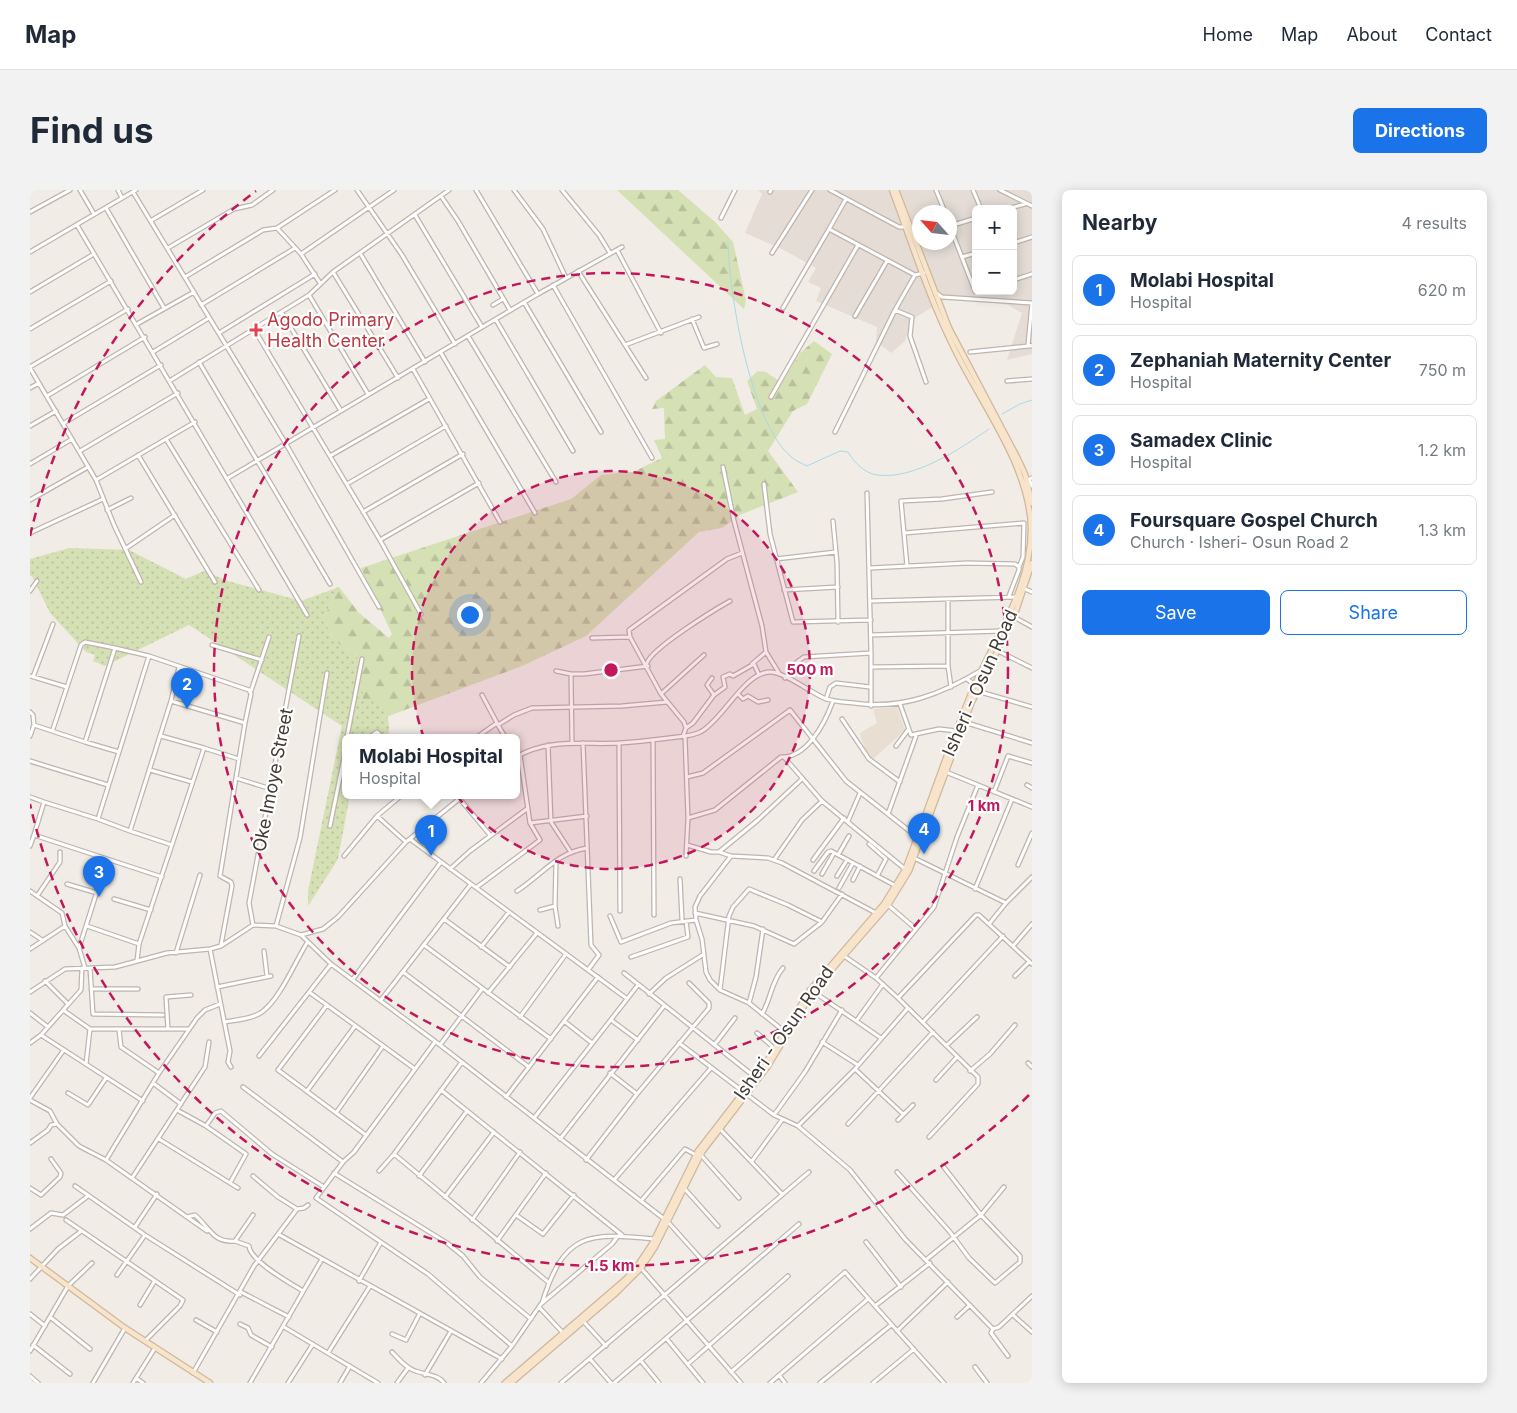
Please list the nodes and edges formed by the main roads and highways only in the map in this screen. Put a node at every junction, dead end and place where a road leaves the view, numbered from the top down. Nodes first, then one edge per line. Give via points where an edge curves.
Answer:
1 (894, 190) edge
2 (912, 236) edge
3 (912, 238) edge
4 (917, 250) edge
5 (918, 250) edge
6 (1032, 503) edge
7 (1032, 563) edge
8 (985, 670) junction
9 (977, 688) junction
10 (811, 990) junction
11 (744, 1094) junction
12 (698, 1155) junction
13 (666, 1221) junction
14 (30, 1258) edge
15 (210, 1383) edge
16 (506, 1383) edge
17 (511, 1383) edge

1 - 2 main road
1 - 3 main road
4 - 8 main road, Isheri - Osun Road via 936,308 954,348 1021,476 1031,527 1029,555 1017,597
5 - 6 main road via 958,346 1025,474
7 - 8 main road via 1014,617
8 - 9 main road
9 - 10 main road, Isheri - Osun Road via 957,731 905,870 876,913
9 - 10 main road via 905,880 888,905
10 - 11 main road, Isheri - Osun Road
10 - 11 main road via 777,1052
11 - 12 main road, Isheri - Osun Road
11 - 12 main road
12 - 13 main road, Isheri - Osun Road
12 - 13 main road
13 - 16 main road, Isheri - Osun Road via 626,1279
13 - 17 main road via 640,1268 616,1293
14 - 15 main road via 124,1328

